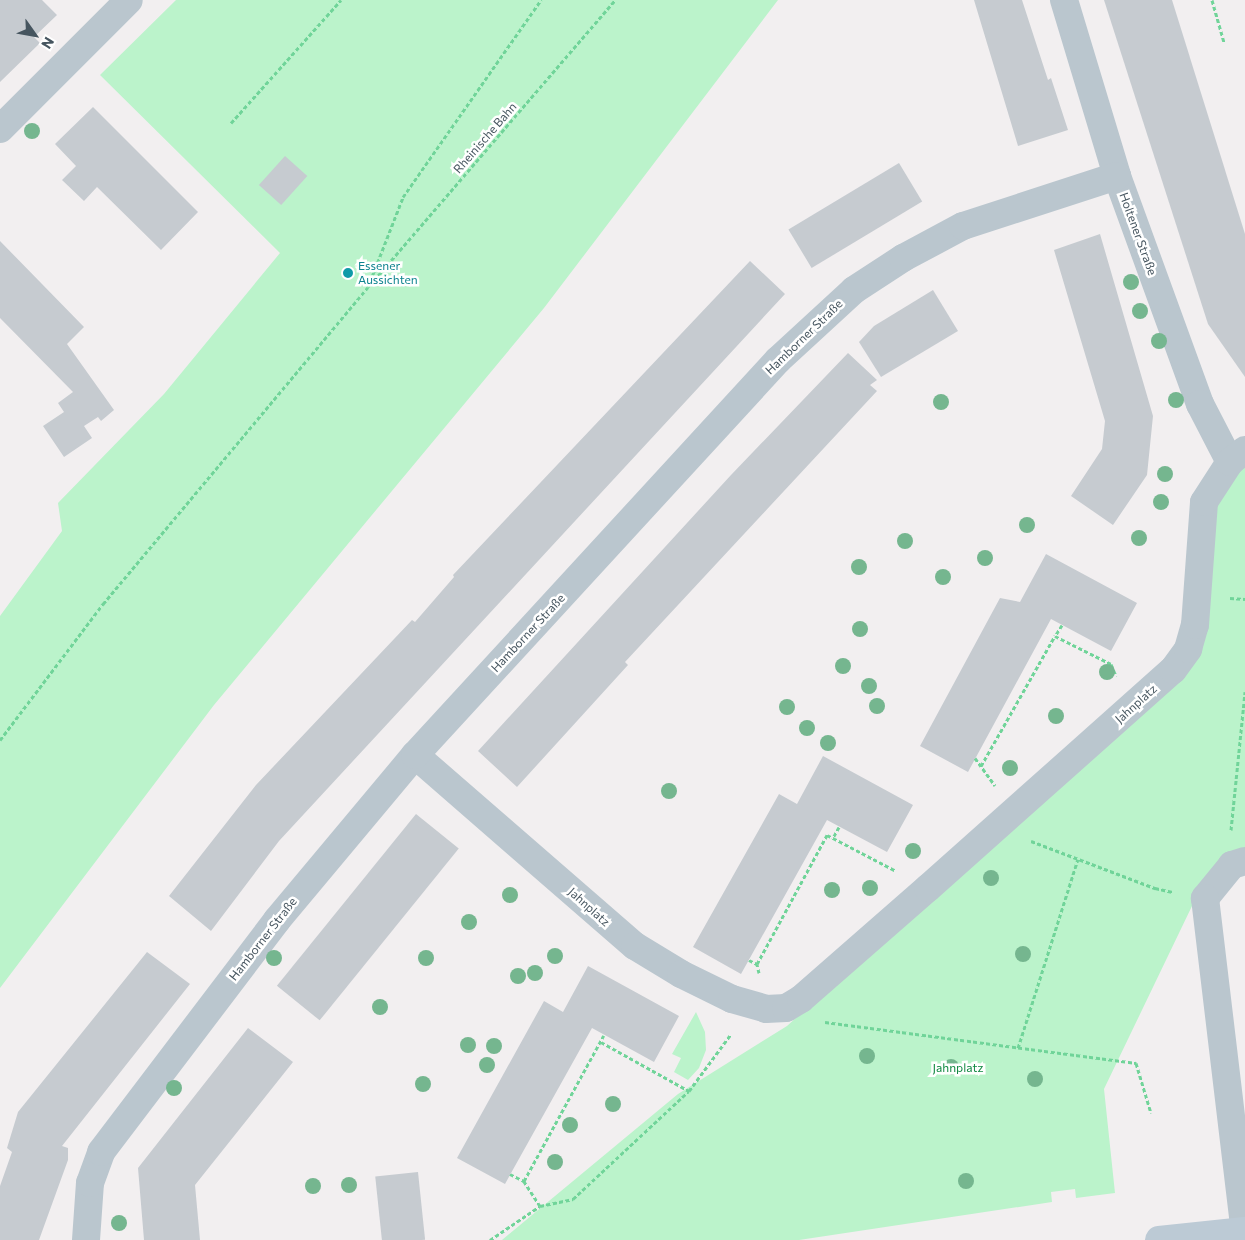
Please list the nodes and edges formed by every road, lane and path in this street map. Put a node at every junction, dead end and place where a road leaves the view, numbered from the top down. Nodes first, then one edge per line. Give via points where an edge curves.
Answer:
1 (129, 0) edge
2 (341, 0) edge
3 (541, 0) edge
4 (615, 0) edge
5 (1064, 0) edge
6 (1212, 0) edge
7 (1224, 42) dead end
8 (230, 123) dead end
9 (0, 129) edge
10 (1117, 176) junction
11 (368, 287) junction
12 (1237, 456) edge
13 (1232, 599) dead end
14 (1245, 599) edge
15 (1062, 625) dead end
16 (1055, 636) junction
17 (1245, 692) edge
18 (1130, 709) junction
19 (0, 740) edge
20 (415, 756) junction
21 (981, 766) dead end
22 (1003, 820) junction
23 (840, 827) dead end
24 (833, 838) junction
25 (1078, 859) junction
26 (1238, 863) edge
27 (928, 888) junction
28 (1205, 898) junction
29 (749, 960) dead end
30 (757, 964) junction
31 (745, 1004) junction
32 (786, 1008) junction
33 (604, 1035) dead end
34 (601, 1042) junction
35 (1018, 1048) junction
36 (689, 1091) junction
37 (1151, 1113) dead end
38 (510, 1174) dead end
39 (524, 1181) junction
40 (540, 1206) junction
41 (1245, 1231) edge
42 (86, 1240) edge
43 (490, 1240) edge
44 (1159, 1240) edge

1 - 9 street
2 - 8 path
3 - 11 path via 403,197
4 - 11 path, Rheinische Bahn
5 - 10 street, Holtener Straße
6 - 7 path
10 - 12 street, Holtener Straße via 1200,404
10 - 20 street, Hamborner Straße via 963,226 903,258 854,290 778,360
11 - 19 path, Rheinische Bahn via 103,604
12 - 18 street, Jahnplatz via 1204,502 1200,593 1188,649 1173,670
13 - 14 path
15 - 16 path
16 - 18 path via 1111,664
16 - 21 path
17 - 26 path via 1230,829
18 - 22 street, Jahnplatz
20 - 31 street, Jahnplatz via 635,946 696,983
20 - 42 street, Hamborner Straße via 278,920 101,1152 90,1183
22 - 25 path via 1014,835
22 - 27 street, Jahnplatz
23 - 24 path
24 - 27 path
24 - 30 path via 827,834
25 - 28 path via 1155,888
25 - 35 path
26 - 28 street
27 - 32 street, Jahnplatz via 801,999
28 - 41 street
29 - 30 path
30 - 31 path via 759,971
31 - 32 street, Jahnplatz
31 - 36 path via 731,1035
32 - 35 path via 797,1019
33 - 34 path
34 - 36 path
34 - 39 path
35 - 37 path via 1136,1063
36 - 40 path via 573,1199
38 - 39 path
39 - 40 path
40 - 43 path
41 - 44 main road

